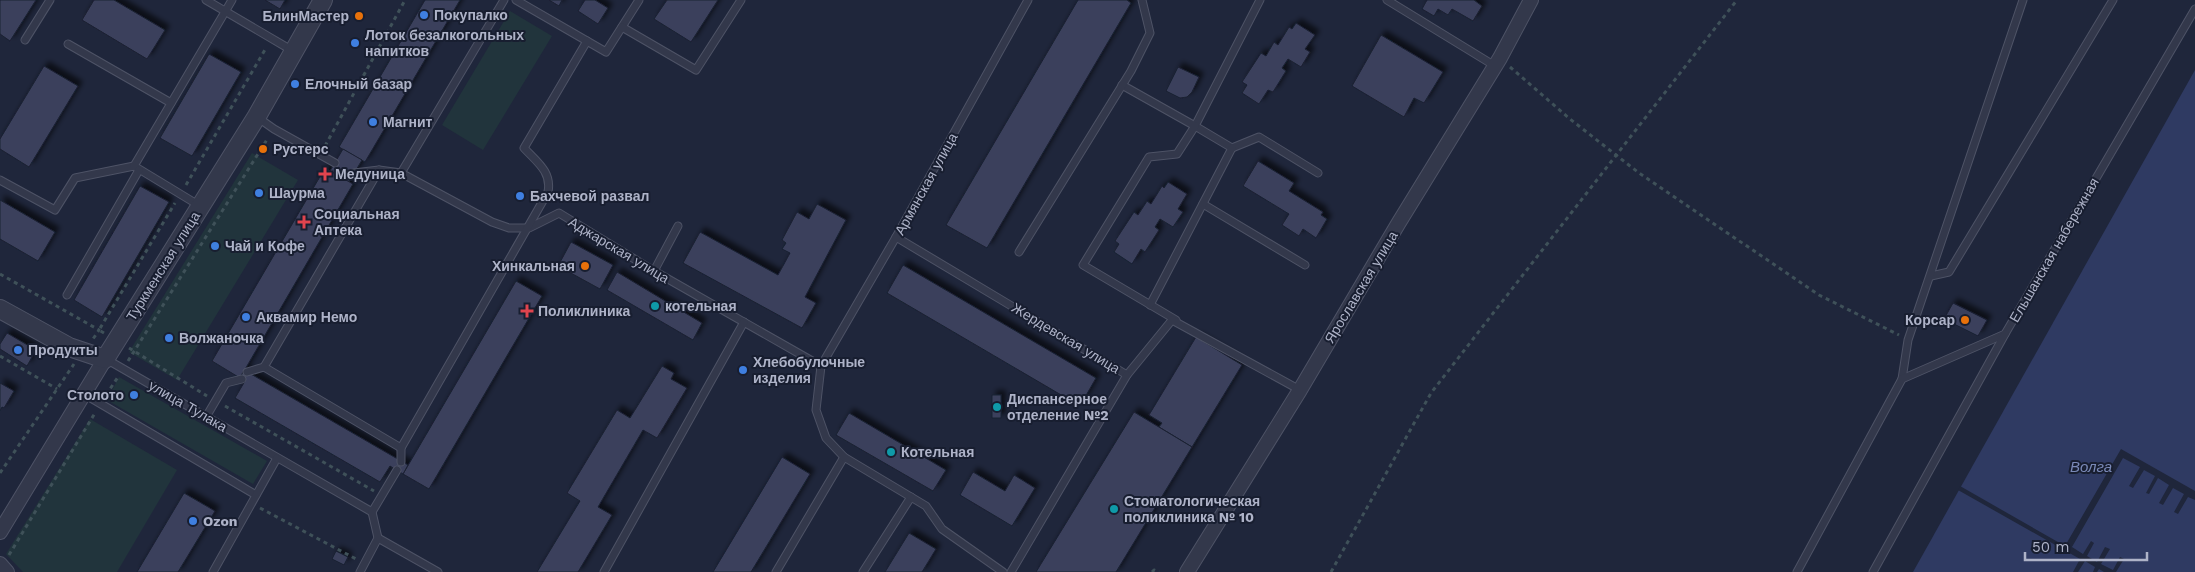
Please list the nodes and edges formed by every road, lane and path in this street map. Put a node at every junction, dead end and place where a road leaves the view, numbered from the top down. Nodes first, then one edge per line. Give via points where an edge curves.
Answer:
1 (50, 0) edge
2 (206, 0) edge
3 (232, 0) edge
4 (323, 0) edge
5 (405, 0) edge
6 (504, 0) edge
7 (516, 0) edge
8 (639, 0) edge
9 (741, 0) edge
10 (1028, 0) edge
11 (1142, 0) edge
12 (1260, 0) edge
13 (1387, 0) edge
14 (1532, 0) edge
15 (1737, 0) edge
16 (2023, 0) edge
17 (2113, 0) edge
18 (2195, 9) edge
19 (225, 11) junction
20 (622, 27) junction
21 (25, 40) dead end
22 (587, 41) junction
23 (68, 44) dead end
24 (294, 51) junction
25 (1498, 62) junction
26 (1122, 85) junction
27 (171, 103) junction
28 (256, 116) junction
29 (1195, 126) junction
30 (274, 129) junction
31 (1232, 148) junction
32 (320, 155) junction
33 (1616, 156) junction
34 (335, 163) dead end
35 (137, 168) junction
36 (379, 170) junction
37 (401, 172) junction
38 (1318, 172) dead end
39 (354, 173) dead end
40 (0, 180) edge
41 (1203, 204) junction
42 (200, 206) junction
43 (678, 226) dead end
44 (529, 228) junction
45 (896, 237) junction
46 (1019, 252) dead end
47 (1305, 265) dead end
48 (654, 271) junction
49 (0, 274) edge
50 (1931, 276) junction
51 (67, 295) dead end
52 (1150, 305) junction
53 (1, 313) edge
54 (1177, 321) junction
55 (744, 322) junction
56 (2005, 334) junction
57 (1908, 340) junction
58 (135, 350) junction
59 (83, 352) junction
60 (0, 356) edge
61 (105, 359) junction
62 (821, 366) junction
63 (264, 367) junction
64 (123, 369) junction
65 (247, 372) dead end
66 (1127, 375) junction
67 (242, 379) dead end
68 (1902, 379) junction
69 (57, 390) junction
70 (1300, 390) junction
71 (84, 394) junction
72 (215, 401) junction
73 (100, 404) junction
74 (206, 417) junction
75 (400, 448) junction
76 (844, 457) junction
77 (277, 458) junction
78 (401, 462) dead end
79 (397, 470) dead end
80 (0, 473) edge
81 (256, 495) junction
82 (382, 496) junction
83 (911, 497) junction
84 (372, 512) junction
85 (0, 532) edge
86 (378, 538) junction
87 (3, 568) edge
88 (1153, 571) edge
89 (213, 572) edge
90 (360, 572) edge
91 (438, 572) edge
92 (604, 572) edge
93 (776, 572) edge
94 (863, 572) edge
95 (1003, 572) edge
96 (1012, 572) edge
97 (1159, 572) edge
98 (1187, 572) edge
99 (1331, 572) edge
100 (1797, 572) edge
101 (1873, 572) edge

1 - 21 lane
2 - 19 lane
3 - 19 lane
4 - 24 street, Туркменская улица
5 - 32 path
6 - 37 lane
7 - 22 lane
8 - 20 lane
9 - 20 lane via 696,70
10 - 45 lane, Армянская улица
11 - 26 lane via 1150,33
12 - 29 lane
13 - 25 lane
14 - 25 street, Ярославская улица
15 - 33 path
16 - 50 lane
17 - 50 lane via 1949,272
18 - 56 lane, Ельшанская набережная
19 - 24 lane
19 - 27 lane
20 - 22 lane via 606,52
22 - 44 lane via 524,148 547,172 550,182
23 - 27 lane
24 - 28 street, Туркменская улица
25 - 33 path
25 - 70 street, Ярославская улица
26 - 29 lane
26 - 46 lane
27 - 35 lane
28 - 30 lane
28 - 42 street, Туркменская улица
29 - 31 lane
29 - 52 lane via 1177,154 1149,157 1082,265
30 - 32 lane
30 - 58 path
31 - 38 lane via 1259,137
31 - 41 lane
32 - 34 lane
33 - 57 path via 1819,295
33 - 99 path via 1431,393
35 - 40 lane via 76,178 55,210
35 - 42 lane
35 - 51 lane
36 - 37 lane
36 - 39 lane
36 - 63 lane
37 - 44 lane via 492,222 509,228
41 - 47 lane
41 - 52 lane
42 - 61 street, Туркменская улица
43 - 48 lane
44 - 48 lane, Аджарская улица via 558,213
44 - 75 lane
45 - 62 lane, Армянская улица
45 - 66 lane, Жердевская улица
48 - 55 lane, Аджарская улица
49 - 59 path via 99,330
50 - 57 lane
52 - 54 lane
53 - 59 street, улица Тулака
54 - 66 lane, Жердевская улица via 1172,320
54 - 70 lane
55 - 62 lane, Аджарская улица
55 - 92 lane
56 - 68 lane, Ельшанская набережная
56 - 101 lane
57 - 68 lane
58 - 64 path
58 - 72 path
59 - 61 street, улица Тулака
59 - 69 path
60 - 69 path
61 - 64 lane, улица Тулака
61 - 71 street, Туркменская улица
62 - 76 lane via 816,410 826,438
63 - 65 lane
63 - 75 lane
64 - 73 path
64 - 74 lane, улица Тулака
66 - 96 lane
67 - 72 lane via 226,383
68 - 100 lane
69 - 80 path
70 - 98 street, Ярославская улица
71 - 73 lane
71 - 85 street, Туркменская улица
72 - 74 lane
72 - 82 path
73 - 81 lane
73 - 87 path
74 - 77 lane, улица Тулака
75 - 78 lane
76 - 83 lane
76 - 93 lane
77 - 81 lane
77 - 84 lane, улица Тулака
79 - 82 lane
81 - 89 lane
82 - 84 lane
83 - 94 lane
83 - 95 lane via 926,506 942,529
84 - 86 lane
86 - 90 lane
86 - 91 lane
88 - 97 path

